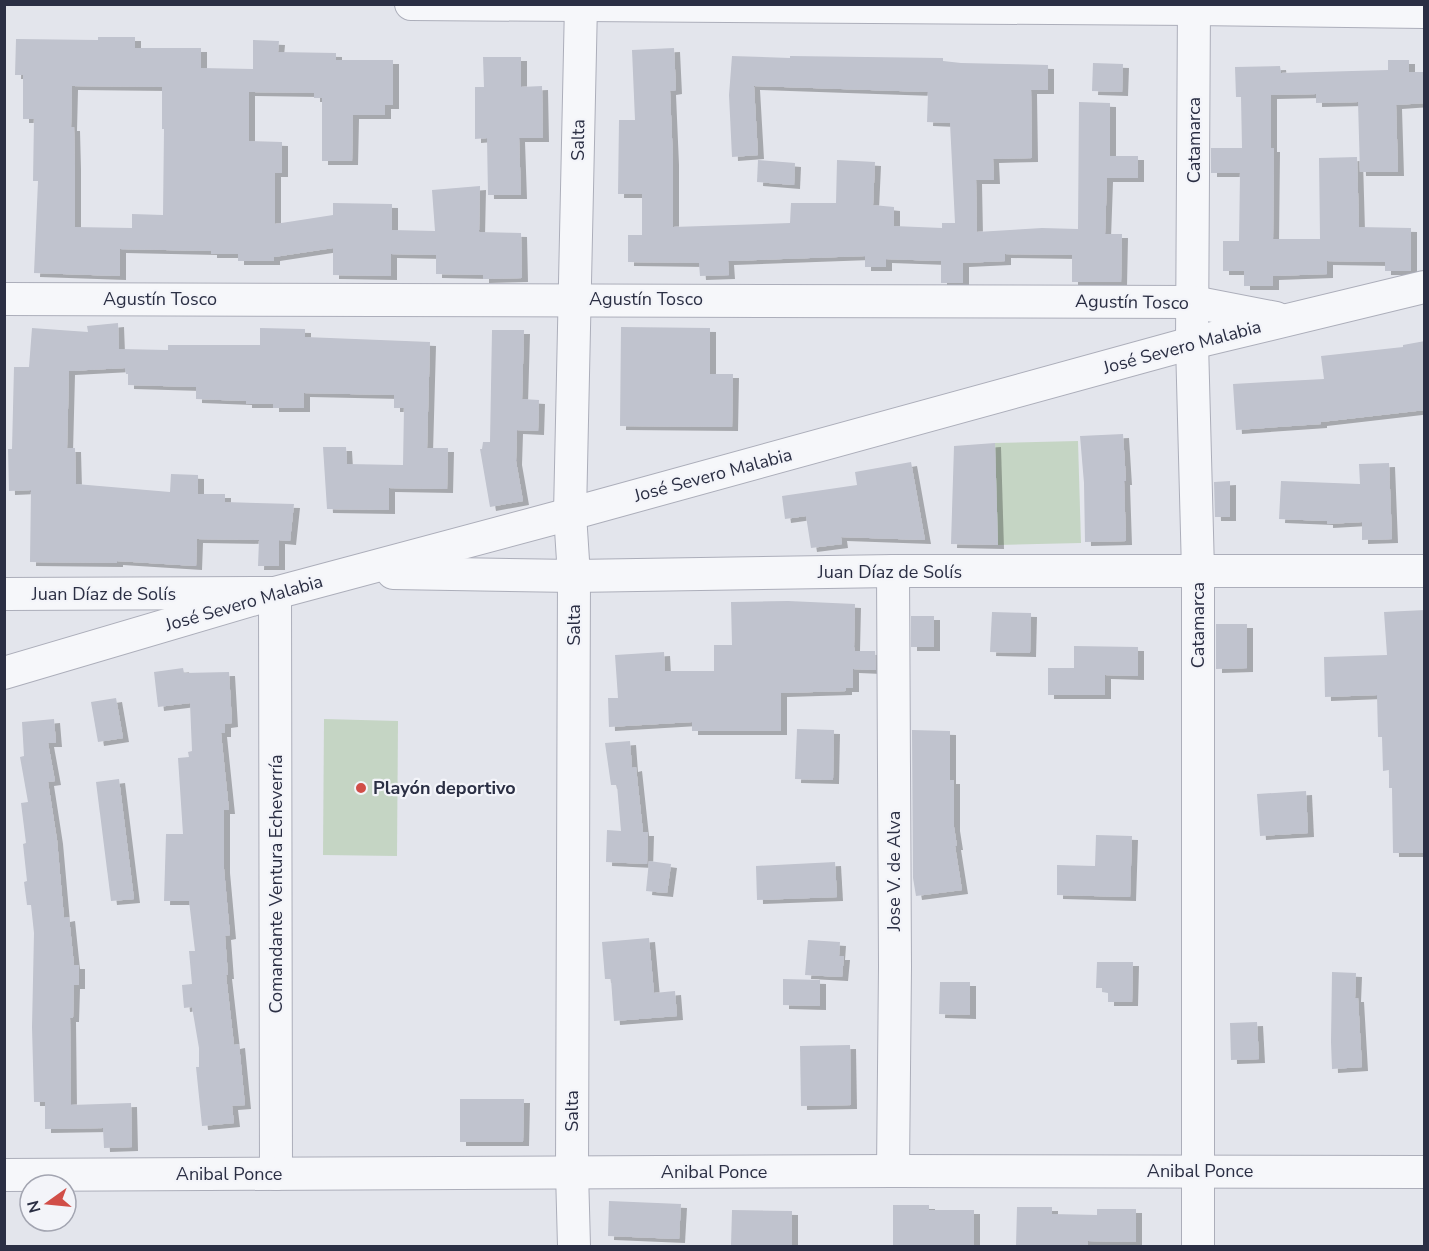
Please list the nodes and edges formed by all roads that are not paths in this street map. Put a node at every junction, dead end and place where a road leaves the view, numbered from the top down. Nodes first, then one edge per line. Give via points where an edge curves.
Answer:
1 (411, 4) edge
2 (581, 5) edge
3 (1194, 7) edge
4 (1425, 12) edge
5 (1425, 287) edge
6 (4, 299) edge
7 (576, 299) junction
8 (1193, 302) junction
9 (1286, 320) junction
10 (1192, 342) junction
11 (570, 514) junction
12 (893, 571) junction
13 (1198, 571) junction
14 (1425, 571) edge
15 (355, 572) junction
16 (574, 576) junction
17 (275, 593) junction
18 (4, 594) edge
19 (4, 673) edge
20 (893, 1171) junction
21 (572, 1172) junction
22 (1198, 1172) junction
23 (1425, 1172) edge
24 (276, 1174) junction
25 (4, 1175) edge
26 (574, 1246) edge
27 (1198, 1246) edge

1 - 2 street
2 - 3 street
2 - 7 street, Salta
3 - 4 street
3 - 8 street, Catamarca
5 - 9 street, José Severo Malabia
6 - 7 street, Agustín Tosco
7 - 8 street, Agustín Tosco
7 - 11 street, Salta
8 - 9 street, Agustín Tosco
8 - 10 street, Catamarca
9 - 10 street, José Severo Malabia
10 - 11 street, José Severo Malabia
10 - 13 street, Catamarca
11 - 15 street, José Severo Malabia
11 - 16 street, Salta
12 - 13 street, Juan Díaz de Solís
12 - 16 street, Juan Díaz de Solís
12 - 20 street, Jose V. de Alva
13 - 14 street, Juan Díaz de Solís
13 - 22 street, Catamarca
15 - 16 street, Juan Díaz de Solís
15 - 17 street, José Severo Malabia
16 - 21 street, Salta
17 - 18 street, Juan Díaz de Solís
17 - 19 street, José Severo Malabia
17 - 24 street, Comandante Ventura Echeverría
20 - 21 street, Anibal Ponce
20 - 22 street, Anibal Ponce
21 - 24 street, Anibal Ponce
21 - 26 street, Salta
22 - 23 street, Anibal Ponce
22 - 27 street, Catamarca
24 - 25 street, Anibal Ponce

